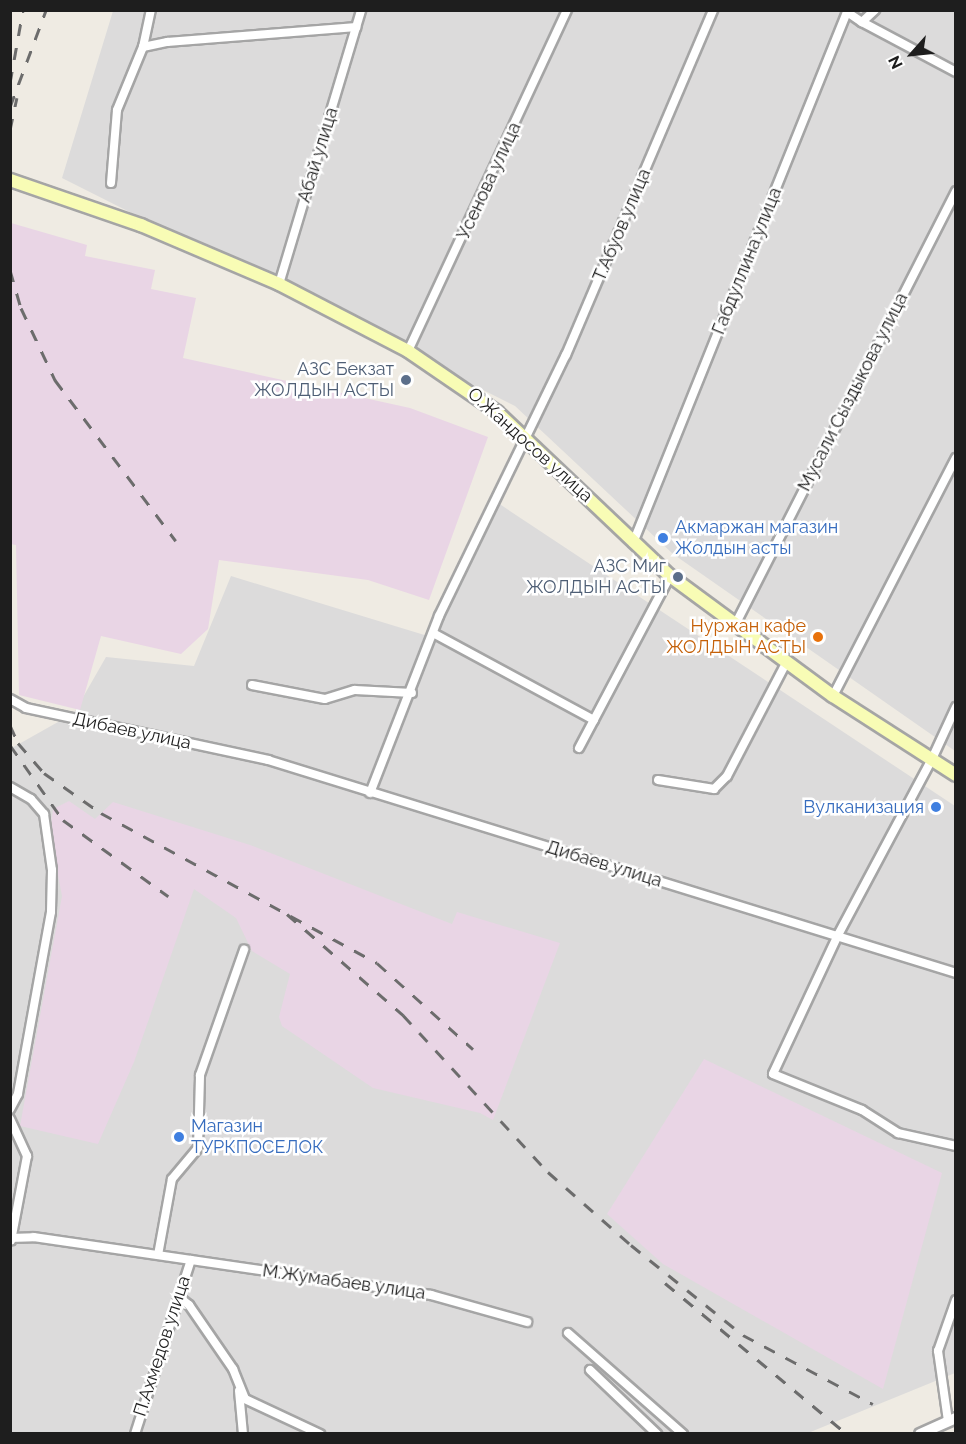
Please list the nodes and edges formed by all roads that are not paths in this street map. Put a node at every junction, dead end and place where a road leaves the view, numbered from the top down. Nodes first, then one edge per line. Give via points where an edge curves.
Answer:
1 (152, 10) edge
2 (361, 10) edge
3 (713, 10) edge
4 (874, 10) edge
5 (844, 11) edge
6 (564, 12) edge
7 (862, 22) junction
8 (356, 27) junction
9 (142, 47) junction
10 (956, 72) edge
11 (10, 180) edge
12 (111, 183) dead end
13 (956, 191) edge
14 (279, 284) junction
15 (408, 351) junction
16 (525, 437) junction
17 (956, 458) edge
18 (633, 543) junction
19 (670, 576) junction
20 (735, 625) junction
21 (433, 633) junction
22 (787, 661) junction
23 (252, 685) dead end
24 (412, 693) junction
25 (833, 696) junction
26 (10, 699) edge
27 (956, 707) edge
28 (594, 720) junction
29 (579, 748) dead end
30 (932, 759) junction
31 (956, 775) edge
32 (658, 780) dead end
33 (10, 788) edge
34 (370, 793) junction
35 (838, 935) junction
36 (244, 950) dead end
37 (956, 973) edge
38 (10, 1109) edge
39 (10, 1119) edge
40 (956, 1146) edge
41 (11, 1239) edge
42 (158, 1255) junction
43 (190, 1260) junction
44 (178, 1297) junction
45 (956, 1300) edge
46 (527, 1322) dead end
47 (568, 1333) dead end
48 (590, 1370) dead end
49 (238, 1390) junction
50 (952, 1419) edge
51 (135, 1434) edge
52 (243, 1434) edge
53 (320, 1434) edge
54 (657, 1434) edge
55 (683, 1434) edge
56 (920, 1434) edge

1 - 9 street
2 - 8 street, Абай улица
3 - 16 street, Т.Абуов улица via 566,355
4 - 7 street
5 - 7 street, Габдуллина улица
5 - 18 street, Габдуллина улица
6 - 15 street, Усенова улица
7 - 10 street
8 - 9 street
8 - 14 street, Абай улица
9 - 12 street via 117,110
11 - 14 main road, О.Жандосов улица via 141,225
13 - 20 street, Мусали Сыздыкова улица
14 - 15 main road, О.Жандосов улица
15 - 16 main road, О.Жандосов улица via 468,389
16 - 18 main road, О.Жандосов улица
16 - 21 street
17 - 25 street
18 - 19 main road, О.Жандосов улица
19 - 20 main road, О.Жандосов улица
19 - 28 street
20 - 22 main road, О.Жандосов улица
21 - 24 street
21 - 28 street
22 - 25 main road, О.Жандосов улица
22 - 32 street via 727,777 714,789
23 - 24 street via 325,699 355,690
24 - 34 street
25 - 30 main road, О.Жандосов улица
26 - 34 street, Дибаев улица via 32,709 268,760
27 - 30 street
28 - 29 street
30 - 31 main road, О.Жандосов улица
30 - 35 street
33 - 38 street via 31,799 44,814 51,870 51,912 18,1094
34 - 35 street, Дибаев улица
35 - 37 street, Дибаев улица
35 - 40 street via 773,1074 862,1110 898,1133
36 - 42 street via 200,1075 198,1148 172,1179
39 - 41 street via 27,1156
41 - 42 street, М.Жумабаев улица via 34,1237
42 - 43 street, М.Жумабаев улица
43 - 44 street, П.Ахмедов улица
43 - 46 street, М.Жумабаев улица via 431,1295
44 - 49 street via 189,1305 233,1369
44 - 51 street, П.Ахмедов улица
45 - 50 street via 938,1351
47 - 55 street
48 - 54 street
49 - 52 street
49 - 53 street via 245,1399
50 - 56 street

